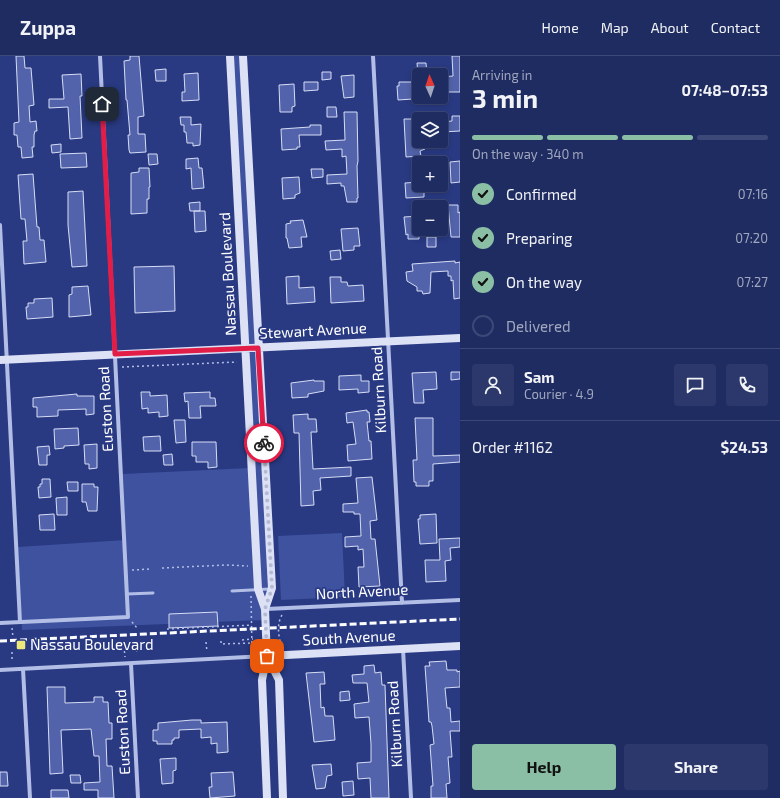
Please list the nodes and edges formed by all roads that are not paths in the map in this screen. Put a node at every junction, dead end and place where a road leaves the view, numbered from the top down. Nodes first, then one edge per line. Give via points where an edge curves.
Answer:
1 (100, 56) edge
2 (230, 56) edge
3 (243, 56) edge
4 (373, 56) edge
5 (0, 225) edge
6 (460, 338) edge
7 (388, 341) junction
8 (246, 348) junction
9 (258, 348) junction
10 (115, 354) junction
11 (4, 359) edge
12 (272, 588) junction
13 (258, 589) junction
14 (232, 591) dead end
15 (153, 593) dead end
16 (127, 594) junction
17 (460, 600) edge
18 (402, 603) junction
19 (265, 609) junction
20 (20, 622) junction
21 (0, 623) edge
22 (460, 646) edge
23 (403, 649) junction
24 (267, 656) junction
25 (131, 664) junction
26 (23, 669) junction
27 (0, 670) edge
28 (30, 798) edge
29 (138, 798) edge
30 (267, 798) edge
31 (283, 798) edge
32 (411, 798) edge

1 - 10 street, Euston Road
2 - 8 main road, Nassau Boulevard
3 - 9 main road, Nassau Boulevard
4 - 7 street, Kilburn Road
5 - 11 street
6 - 7 main road, Stewart Avenue
7 - 9 main road, Stewart Avenue
7 - 18 street, Kilburn Road
8 - 9 main road, Stewart Avenue
8 - 10 main road, Stewart Avenue
8 - 13 main road, Nassau Boulevard
9 - 12 main road, Nassau Boulevard
10 - 11 main road, Stewart Avenue
10 - 16 street, Euston Road
11 - 20 street
12 - 13 lane
12 - 19 main road, Nassau Boulevard
13 - 14 lane
13 - 19 main road, Nassau Boulevard
15 - 16 lane
16 - 20 street, Euston Road via 128,617
17 - 18 street, North Avenue
18 - 19 street, North Avenue
19 - 24 main road, Nassau Boulevard
20 - 21 street
22 - 23 main road, South Avenue
23 - 24 main road, South Avenue
23 - 32 street, Kilburn Road
24 - 25 street, South Avenue
24 - 30 main road, Nassau Boulevard via 262,680
24 - 31 main road, Nassau Boulevard via 279,680
25 - 26 street, South Avenue
25 - 29 street, Euston Road
26 - 27 street, South Avenue
26 - 28 street

